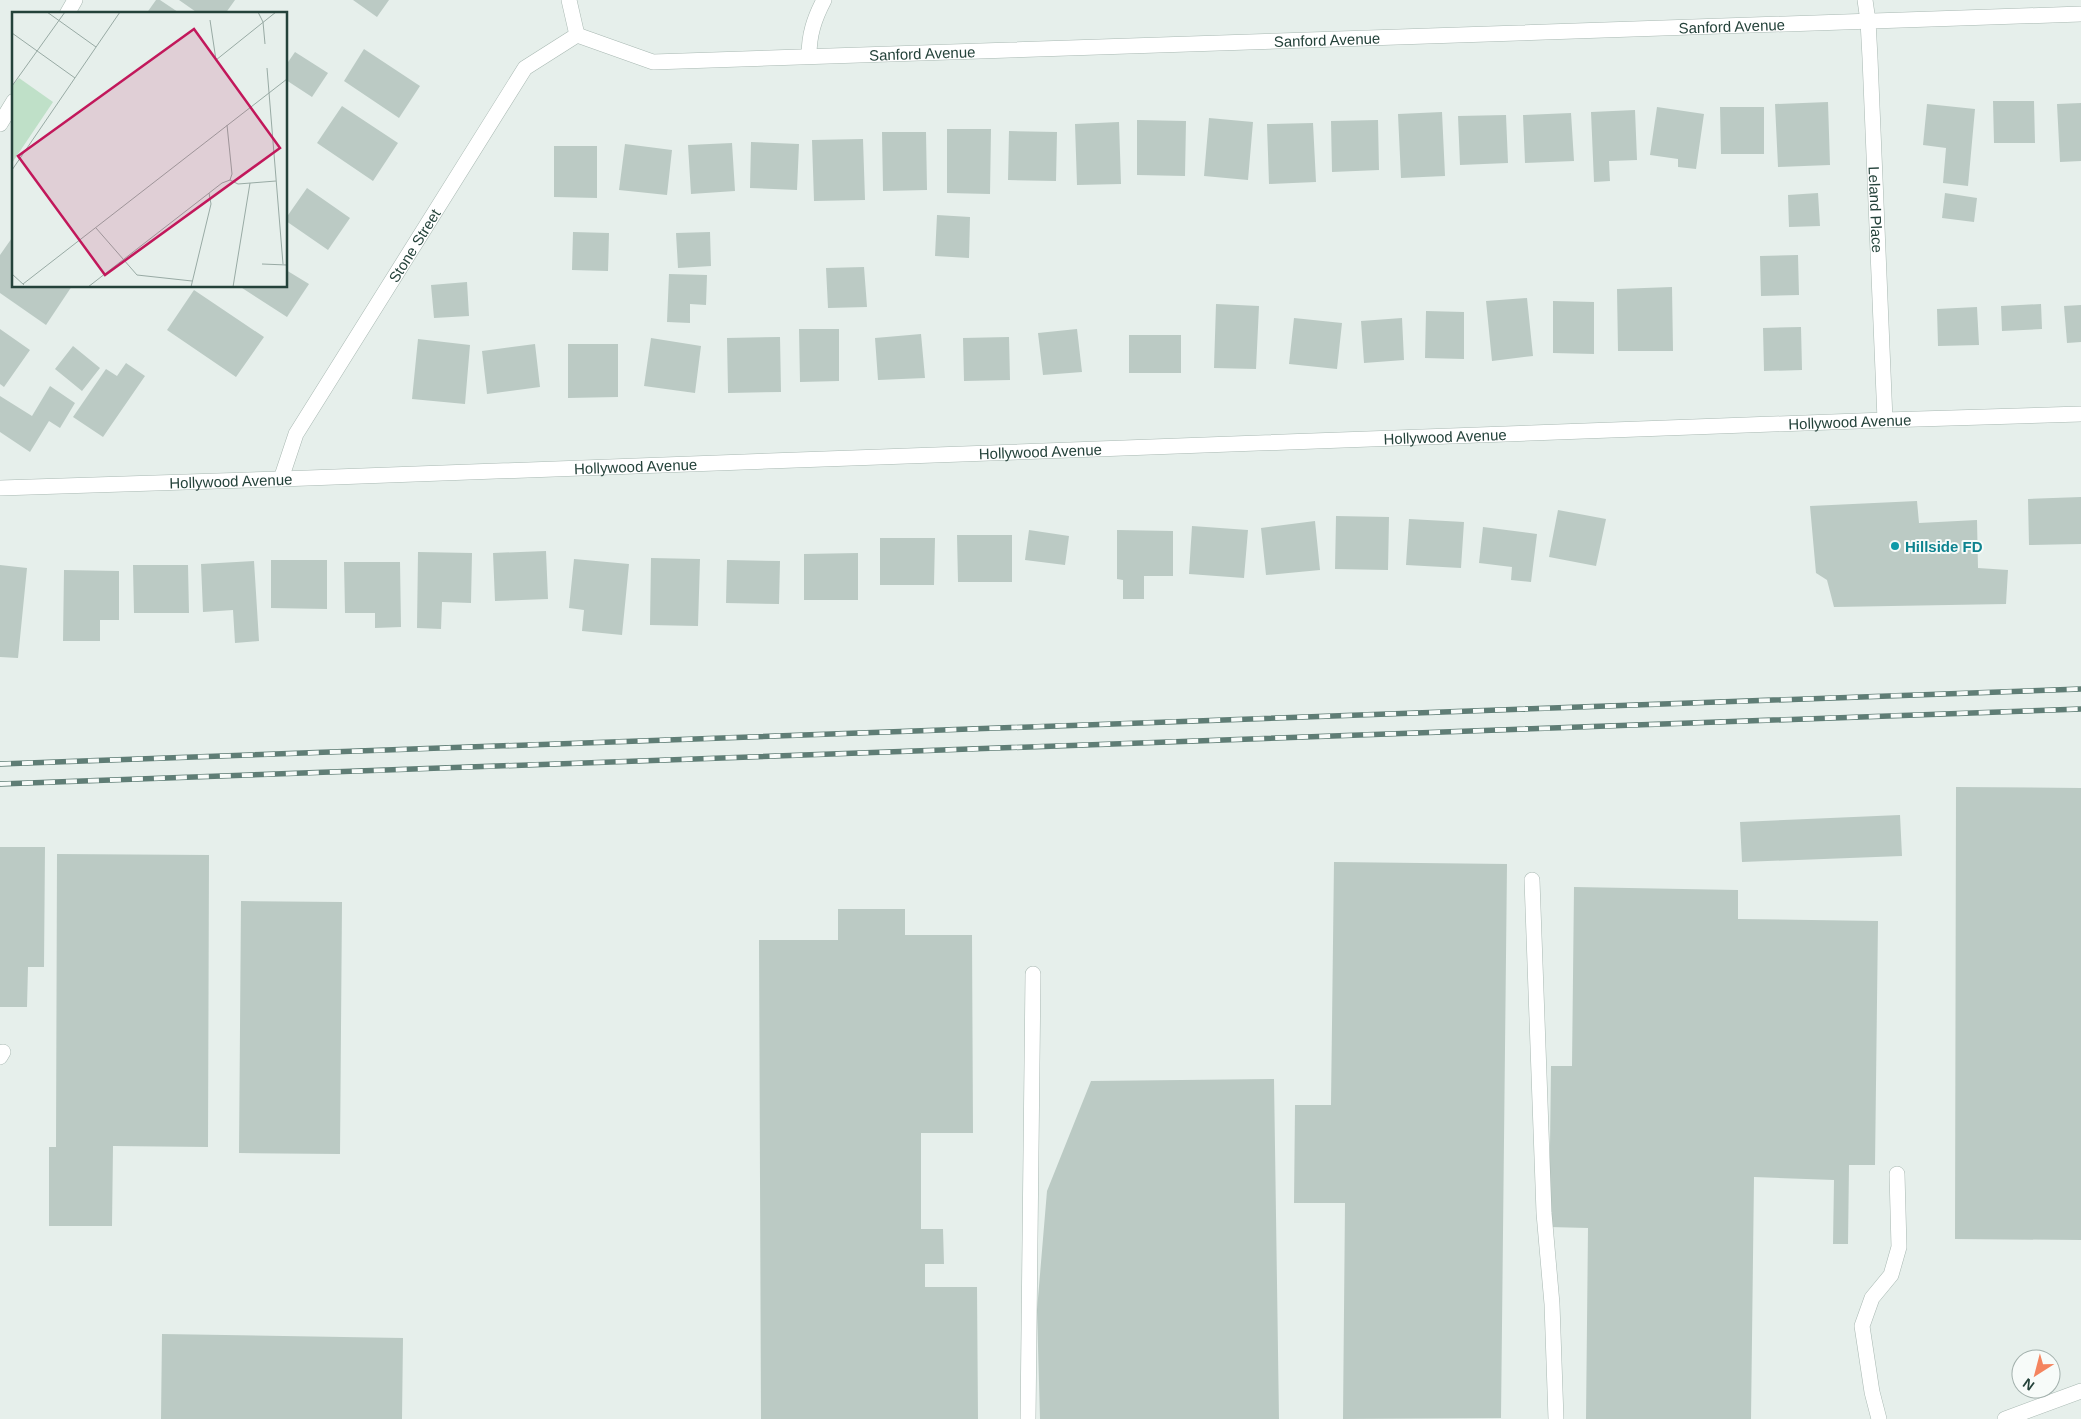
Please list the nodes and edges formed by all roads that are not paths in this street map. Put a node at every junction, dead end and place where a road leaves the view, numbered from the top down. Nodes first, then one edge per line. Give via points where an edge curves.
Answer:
1 (76, 0) edge
2 (569, 0) edge
3 (824, 0) edge
4 (1865, 0) edge
5 (68, 12) edge
6 (2081, 14) edge
7 (1868, 21) junction
8 (577, 35) junction
9 (809, 56) junction
10 (12, 104) edge
11 (0, 124) edge
12 (2081, 414) edge
13 (1885, 420) junction
14 (281, 479) junction
15 (0, 488) edge
16 (1532, 880) dead end
17 (1033, 974) dead end
18 (1897, 1174) dead end
19 (2081, 1391) edge
20 (1028, 1419) edge
21 (1556, 1419) edge
22 (1879, 1419) edge
23 (2006, 1419) edge

1 - 5 street
2 - 8 street
3 - 9 street via 813,25
4 - 7 street, Leland Place
6 - 7 street, Sanford Avenue
7 - 9 street, Sanford Avenue
7 - 13 street, Leland Place
8 - 9 street, Sanford Avenue via 654,62
8 - 14 street, Stone Street via 525,68 296,434
10 - 11 street
12 - 13 street, Hollywood Avenue
13 - 14 street, Hollywood Avenue
14 - 15 street, Hollywood Avenue
16 - 21 street via 1544,1213 1552,1304
17 - 20 street
18 - 22 street via 1899,1247 1891,1275 1872,1298 1862,1326
19 - 23 street

